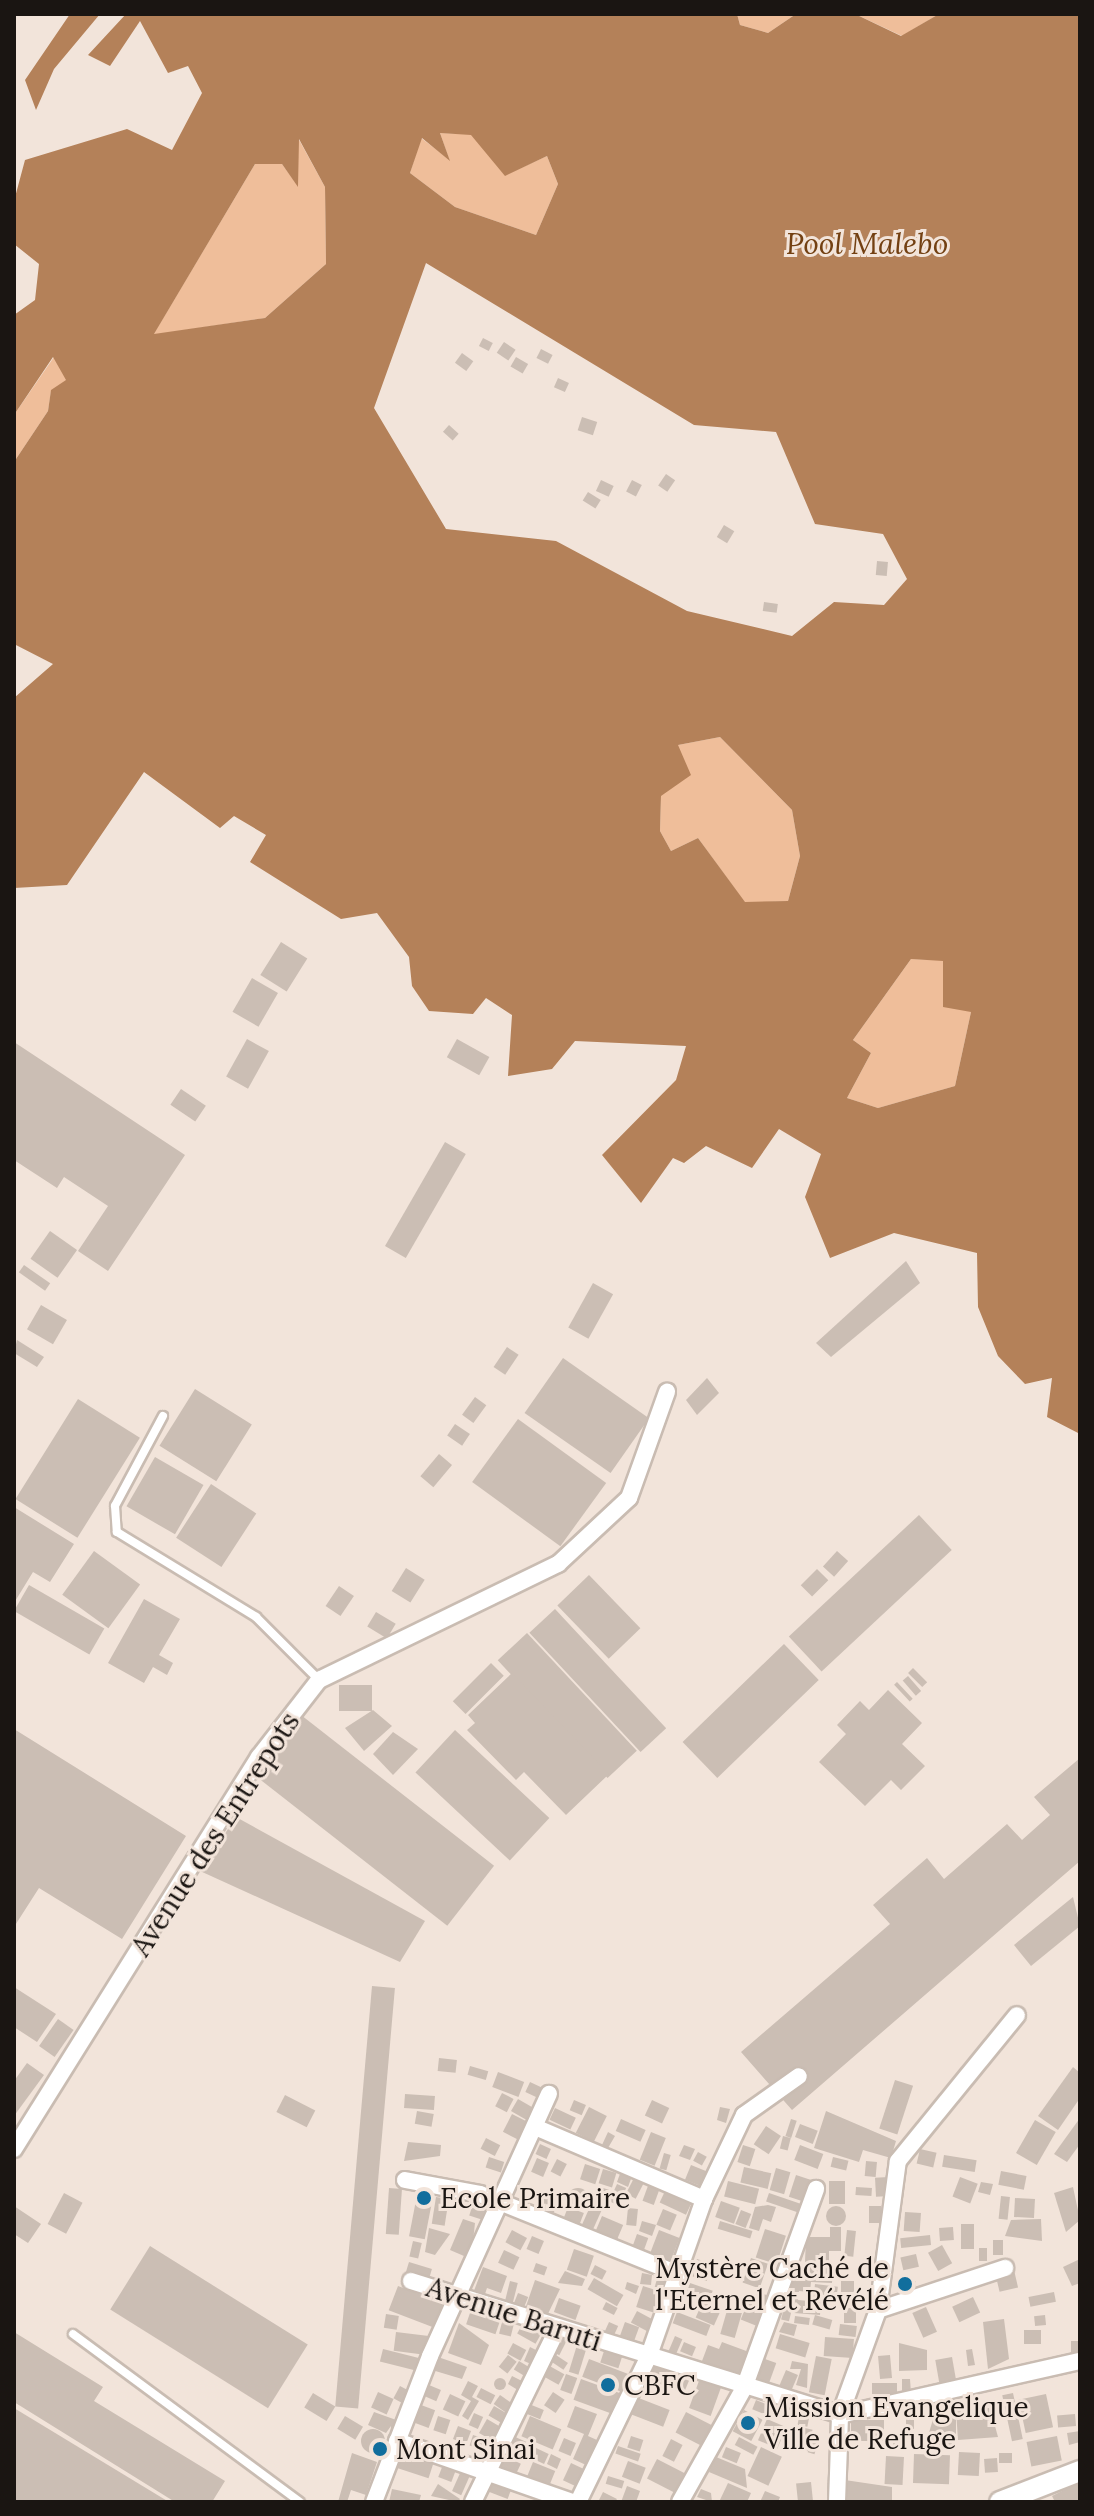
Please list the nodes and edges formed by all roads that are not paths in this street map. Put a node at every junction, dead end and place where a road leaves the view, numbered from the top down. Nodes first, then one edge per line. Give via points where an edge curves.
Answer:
1 (667, 1392) dead end
2 (163, 1416) dead end
3 (319, 1680) junction
4 (1017, 2015) dead end
5 (799, 2076) dead end
6 (549, 2094) dead end
7 (535, 2127) junction
8 (14, 2149) edge
9 (405, 2180) dead end
10 (816, 2189) dead end
11 (704, 2199) junction
12 (502, 2207) junction
13 (1005, 2268) dead end
14 (678, 2274) junction
15 (411, 2281) dead end
16 (463, 2297) junction
17 (878, 2310) junction
18 (558, 2328) junction
19 (73, 2334) dead end
20 (648, 2358) junction
21 (1080, 2361) edge
22 (744, 2388) junction
23 (840, 2415) junction
24 (397, 2441) junction
25 (484, 2468) junction
26 (1080, 2471) edge
27 (300, 2502) edge
28 (374, 2502) edge
29 (473, 2502) edge
30 (575, 2502) edge
31 (680, 2502) edge
32 (837, 2502) edge
33 (1002, 2502) edge

1 - 3 street, Avenue des Entrepots via 629,1498 558,1564
2 - 3 lane via 115,1506 117,1532 256,1617
3 - 8 street, Avenue des Entrepots via 259,1757
4 - 17 street via 898,2161
5 - 11 street via 744,2115
6 - 7 street
7 - 11 street
7 - 12 street
9 - 12 street via 461,2188
10 - 22 street
11 - 14 street
12 - 14 street
12 - 16 street
13 - 17 street
14 - 20 street
15 - 16 street, Avenue Baruti
16 - 18 street, Avenue Baruti
16 - 24 street via 430,2356
17 - 23 street
18 - 20 street, Avenue Baruti
18 - 25 street
19 - 27 lane
20 - 22 street, Avenue Baruti
20 - 30 street
21 - 23 street, Avenue Baruti
22 - 23 street, Avenue Baruti
22 - 31 street
23 - 32 street
24 - 25 street
24 - 28 street
25 - 29 street
25 - 30 street
26 - 33 street

